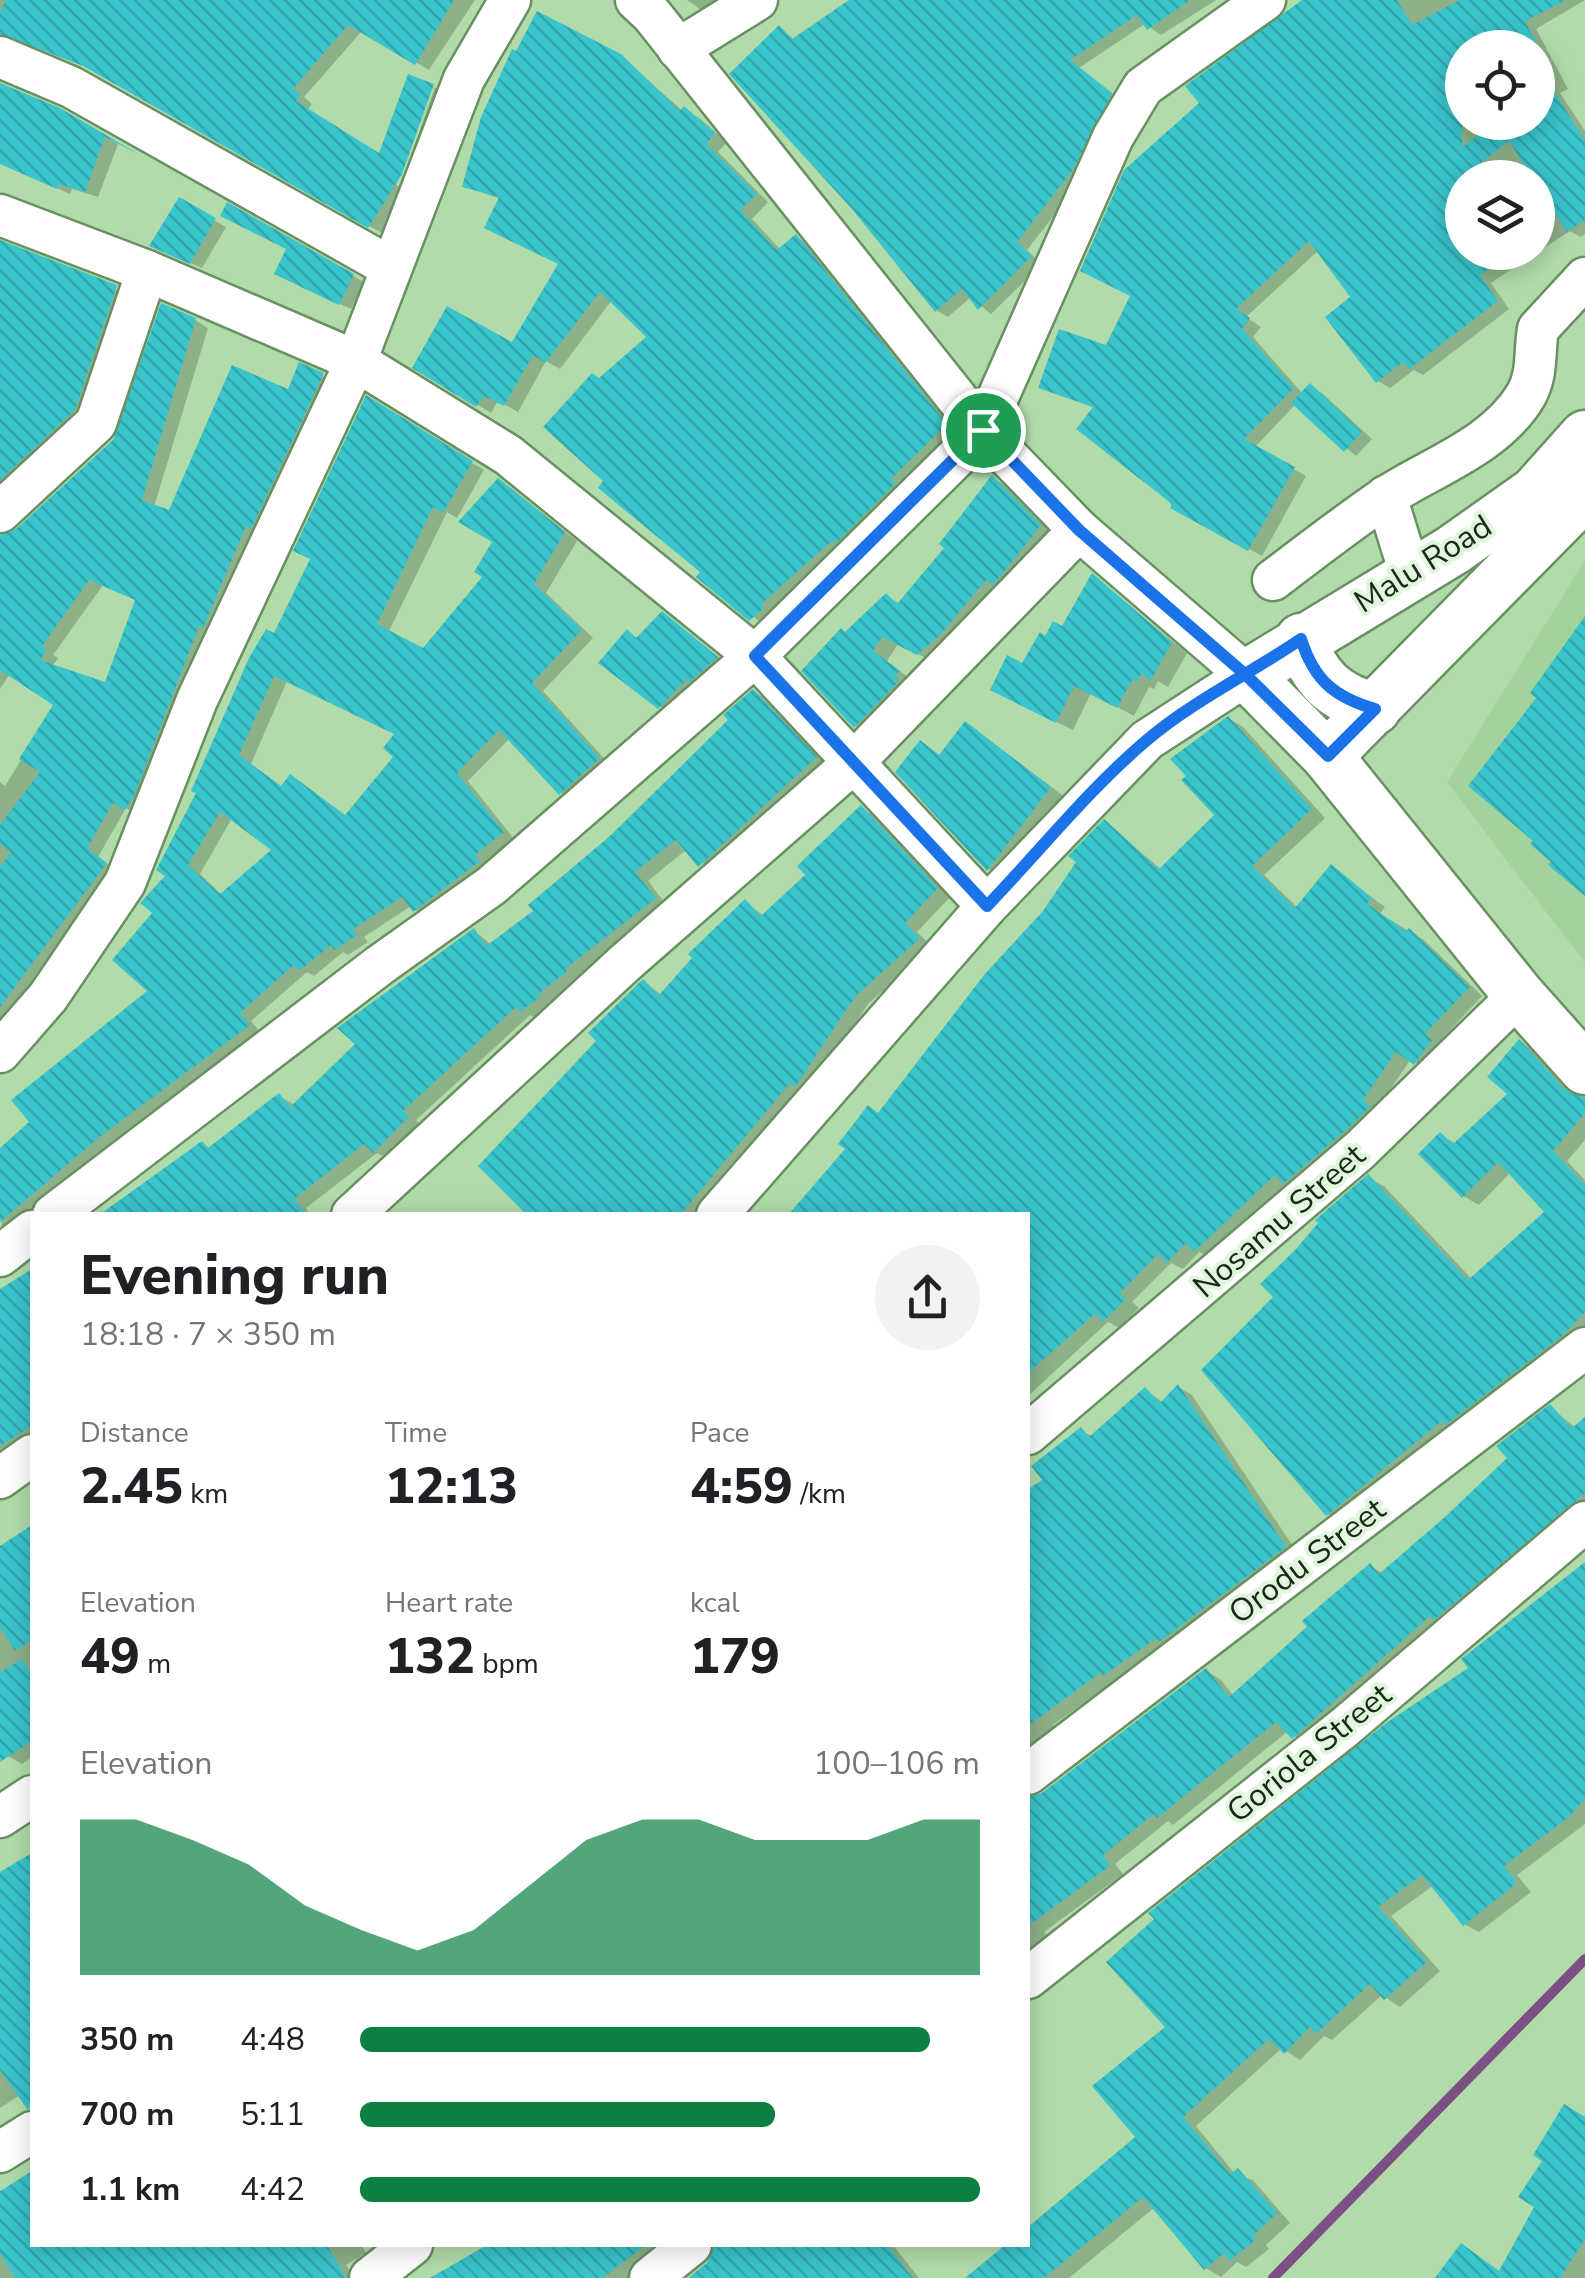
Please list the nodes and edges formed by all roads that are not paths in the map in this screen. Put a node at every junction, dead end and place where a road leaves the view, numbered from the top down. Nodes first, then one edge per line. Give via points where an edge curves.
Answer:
1 (510, 0) edge
2 (758, 0) edge
3 (1266, 0) edge
4 (646, 5) edge
5 (678, 49) junction
6 (0, 57) edge
7 (0, 215) edge
8 (390, 267) junction
9 (146, 270) junction
10 (1585, 278) edge
11 (356, 361) junction
12 (983, 430) junction
13 (1585, 436) edge
14 (1585, 494) edge
15 (1386, 496) junction
16 (0, 512) edge
17 (1079, 530) junction
18 (1410, 574) junction
19 (1273, 580) dead end
20 (1301, 639) junction
21 (755, 656) junction
22 (1234, 683) junction
23 (1375, 709) junction
24 (1328, 756) junction
25 (851, 764) junction
26 (987, 906) junction
27 (1519, 995) junction
28 (0, 1052) edge
29 (1585, 1068) edge
30 (57, 1212) edge
31 (355, 1212) edge
32 (720, 1212) edge
33 (30, 1233) edge
34 (0, 1256) edge
35 (1585, 1348) edge
36 (1030, 1432) edge
37 (30, 1456) edge
38 (0, 1478) edge
39 (1585, 1522) edge
40 (1030, 1772) edge
41 (30, 1797) edge
42 (0, 1817) edge
43 (1030, 1976) edge
44 (30, 2133) edge
45 (0, 2152) edge
46 (409, 2247) edge
47 (689, 2247) edge
48 (370, 2278) edge
49 (650, 2278) edge

1 - 8 street via 464,79
2 - 5 street
3 - 12 street via 1143,87 1113,137
4 - 5 street
5 - 12 street
6 - 8 street via 71,87
7 - 9 street
8 - 11 street
9 - 11 street
9 - 16 street via 96,423
10 - 15 street via 1538,329 1536,373 1503,423
11 - 21 street via 508,455
11 - 28 street via 196,700 126,882 48,997
12 - 17 street
12 - 21 street
13 - 18 main road, Malu Road via 1534,492
14 - 23 main road, Malu Road
15 - 18 street
15 - 19 street
17 - 22 street
17 - 25 street
18 - 20 main road, Malu Road
20 - 22 main road, Malu Road
20 - 23 main road via 1326,687
21 - 25 street
21 - 30 street via 491,886
22 - 24 main road
22 - 26 street via 1147,740
23 - 24 main road, Malu Road
24 - 27 main road
25 - 26 street
25 - 31 street
26 - 32 street
27 - 29 main road
27 - 36 street, Nosamu Street via 1360,1150
33 - 34 street
35 - 40 street, Orodu Street
37 - 38 street
39 - 43 street, Goriola Street via 1344,1727
41 - 42 street
44 - 45 street
46 - 48 street
47 - 49 street

